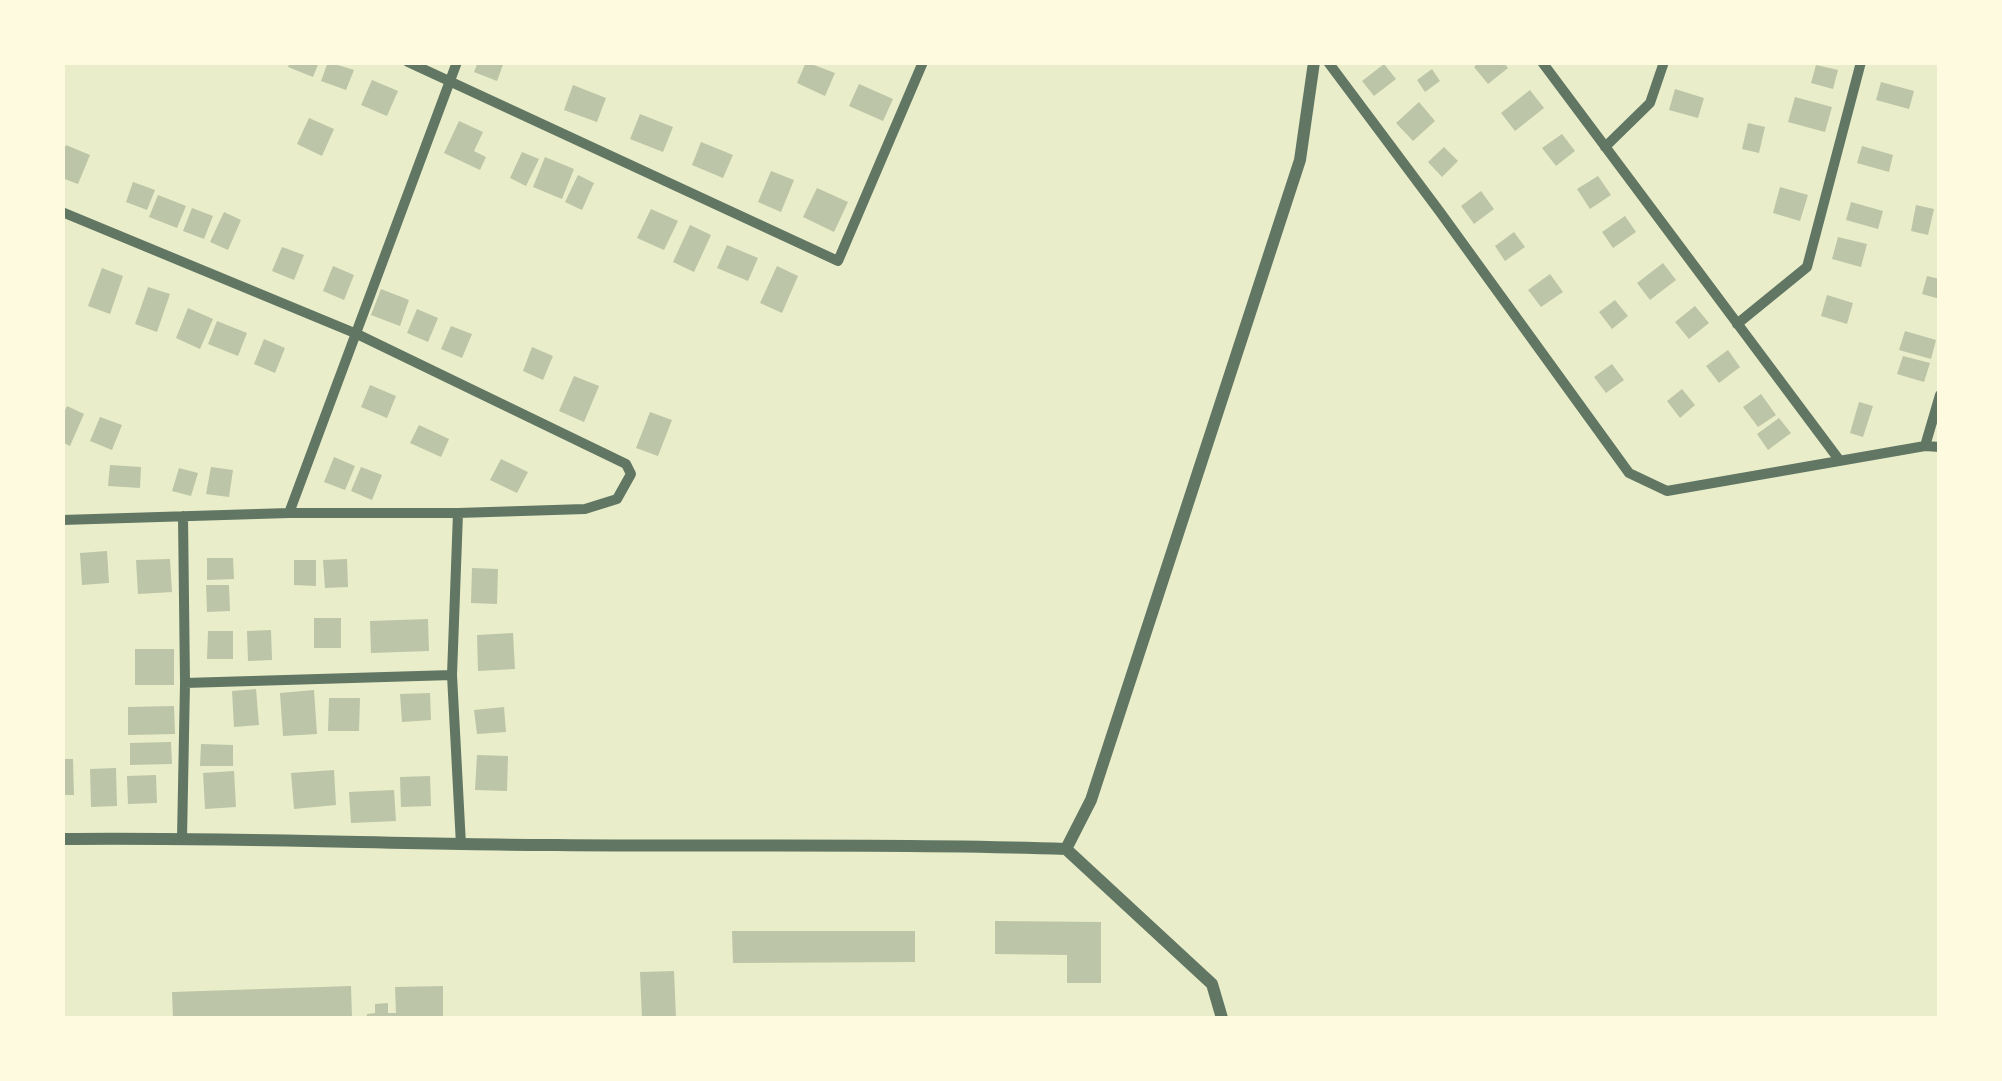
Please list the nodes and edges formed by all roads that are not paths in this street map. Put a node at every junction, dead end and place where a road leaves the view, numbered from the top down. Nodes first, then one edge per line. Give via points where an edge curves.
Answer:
1 (408, 62) edge
2 (458, 62) edge
3 (923, 62) edge
4 (1314, 62) edge
5 (1328, 62) edge
6 (1542, 62) edge
7 (1664, 62) edge
8 (1861, 62) edge
9 (450, 82) junction
10 (1606, 147) junction
11 (62, 212) edge
12 (1737, 324) junction
13 (357, 334) junction
14 (1940, 395) edge
15 (1925, 446) junction
16 (1940, 446) edge
17 (1840, 461) junction
18 (458, 512) junction
19 (289, 514) junction
20 (183, 516) junction
21 (62, 520) edge
22 (452, 675) junction
23 (185, 683) junction
24 (182, 838) junction
25 (62, 839) edge
26 (461, 845) junction
27 (1066, 849) junction
28 (1222, 1018) edge

1 - 9 street
2 - 9 street
3 - 9 street via 838,260
4 - 27 street via 1300,160 1091,800
5 - 17 street via 1629,474 1667,492
6 - 10 street
7 - 10 street via 1650,103
8 - 12 street via 1807,268
9 - 13 street
10 - 12 street
11 - 13 street
12 - 17 street
13 - 18 street via 626,464 631,474 617,499 585,510
13 - 19 street
14 - 15 street
15 - 16 street
15 - 17 street
18 - 19 street
18 - 22 street
19 - 20 street
20 - 21 street
20 - 23 street
22 - 23 street
22 - 26 street
23 - 24 street
24 - 25 street
24 - 26 street
26 - 27 street
27 - 28 street via 1212,984

